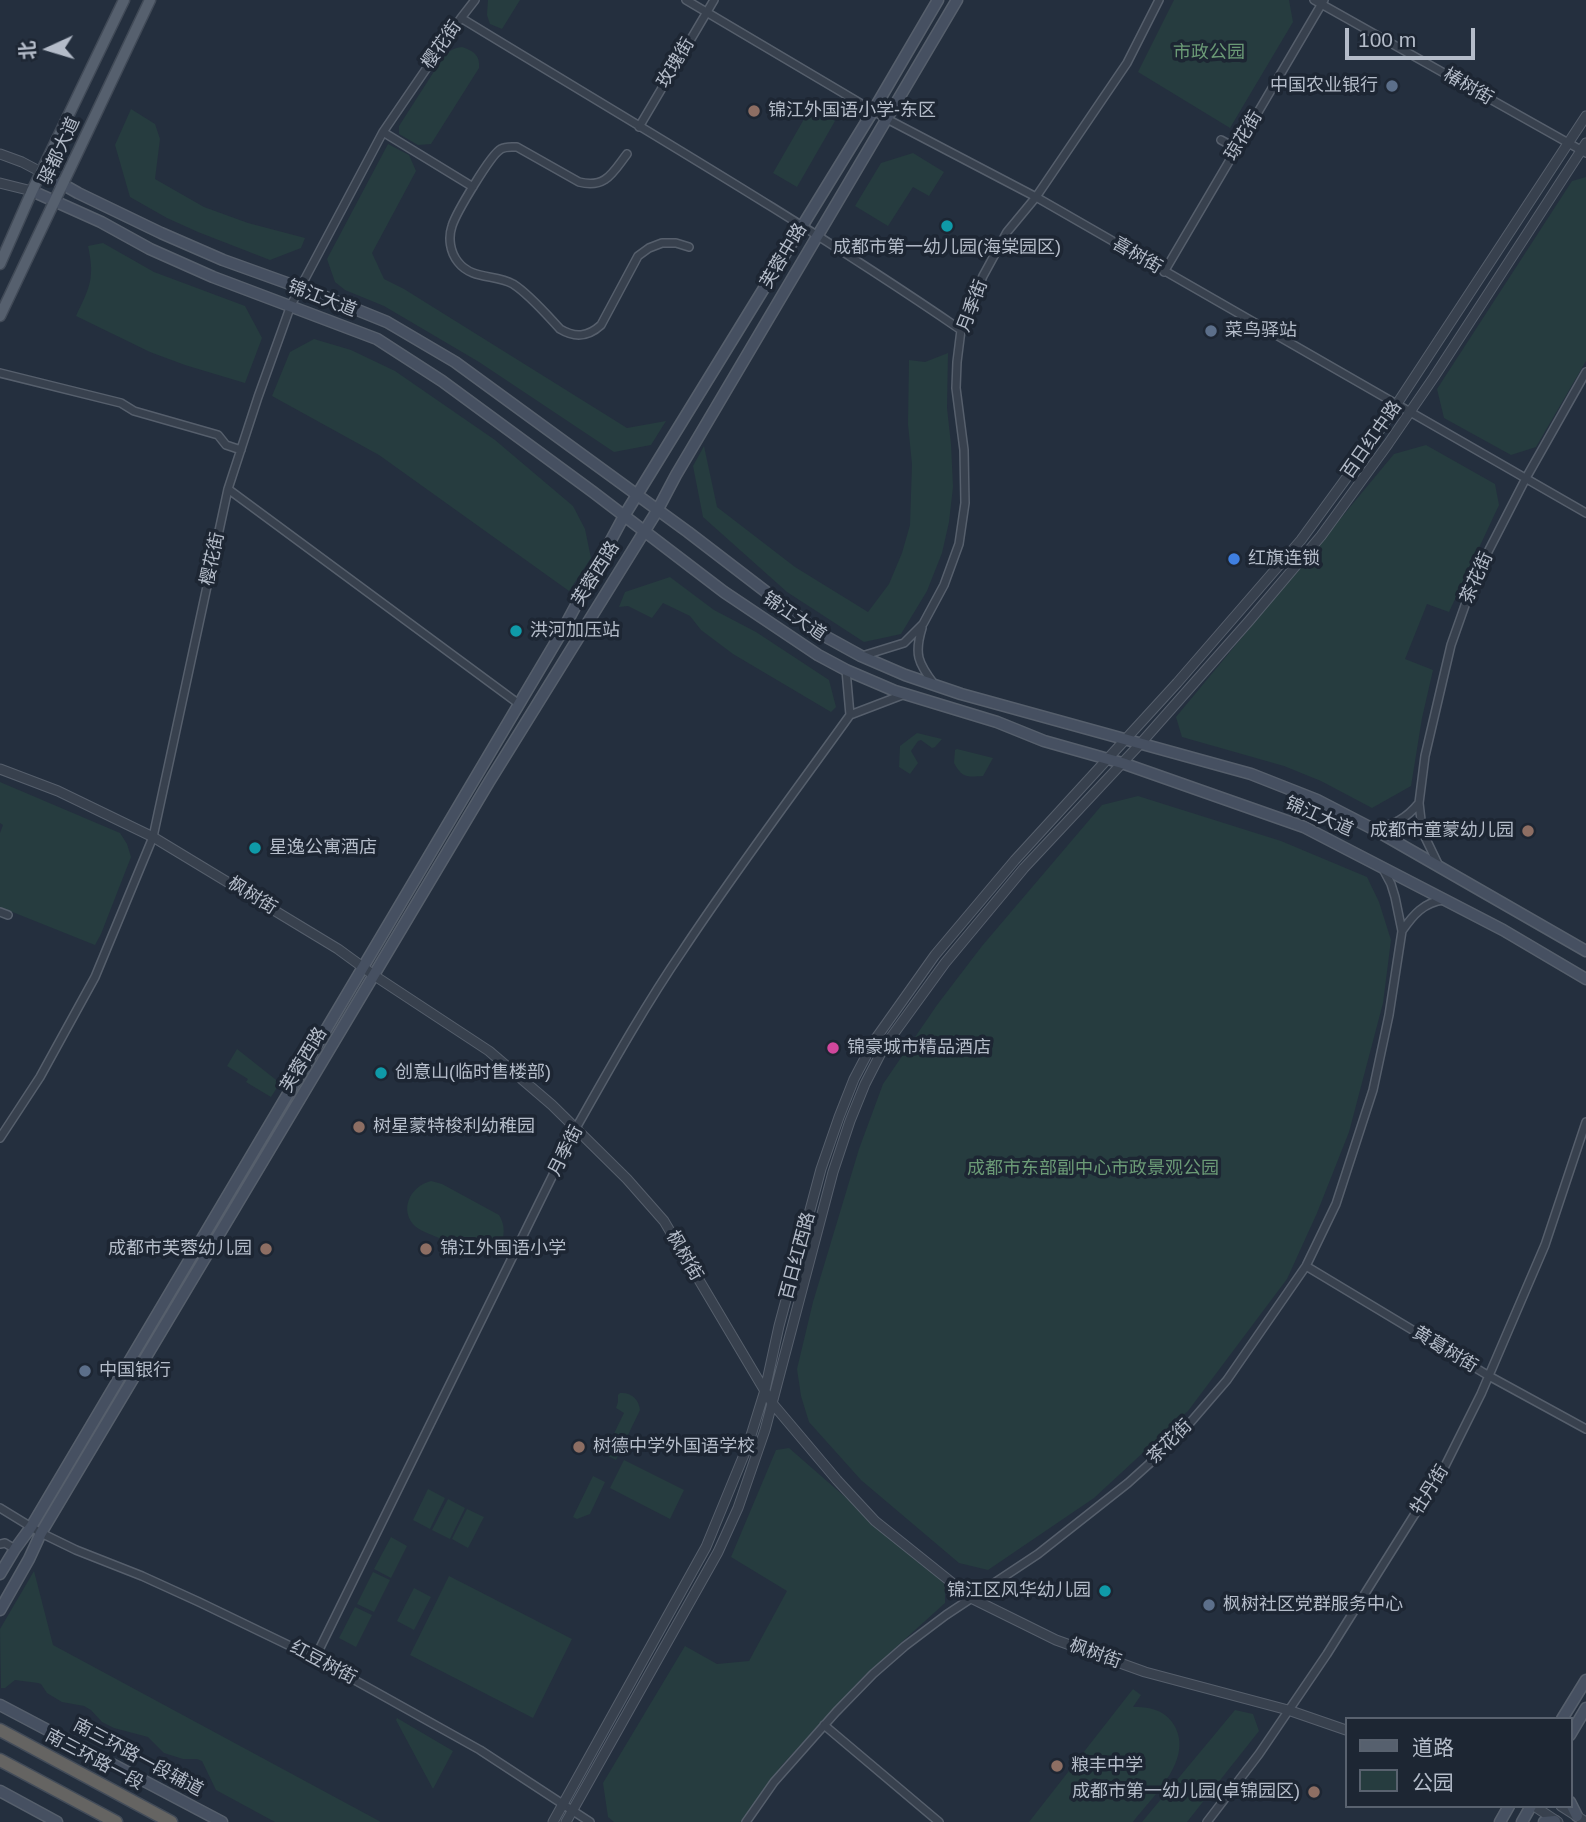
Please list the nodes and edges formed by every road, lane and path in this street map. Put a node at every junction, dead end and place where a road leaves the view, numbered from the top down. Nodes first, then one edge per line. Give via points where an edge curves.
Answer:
1 (124, 0) edge
2 (150, 0) edge
3 (475, 0) edge
4 (687, 0) edge
5 (714, 0) edge
6 (938, 0) edge
7 (957, 0) edge
8 (1159, 0) edge
9 (1320, 1) edge
10 (707, 12) junction
11 (461, 18) junction
12 (873, 111) junction
13 (1586, 116) edge
14 (887, 119) junction
15 (639, 127) junction
16 (383, 132) junction
17 (1221, 140) dead end
18 (1568, 144) junction
19 (1236, 148) junction
20 (1584, 149) edge
21 (0, 154) edge
22 (627, 154) dead end
23 (41, 172) junction
24 (0, 183) edge
25 (62, 184) junction
26 (474, 187) junction
27 (32, 191) junction
28 (1036, 197) junction
29 (56, 201) junction
30 (802, 227) junction
31 (817, 236) junction
32 (689, 247) dead end
33 (0, 264) edge
34 (1164, 272) junction
35 (300, 287) junction
36 (291, 305) junction
37 (0, 316) edge
38 (961, 330) junction
39 (1586, 372) edge
40 (0, 373) edge
41 (1397, 404) junction
42 (1410, 412) junction
43 (240, 450) junction
44 (1527, 478) junction
45 (228, 489) junction
46 (637, 495) junction
47 (657, 510) junction
48 (1586, 513) edge
49 (624, 516) junction
50 (643, 531) junction
51 (923, 624) junction
52 (861, 656) junction
53 (846, 670) junction
54 (934, 685) junction
55 (905, 694) junction
56 (519, 704) junction
57 (850, 715) junction
58 (1124, 739) junction
59 (1141, 743) junction
60 (1107, 759) junction
61 (1122, 763) junction
62 (0, 769) edge
63 (1419, 803) junction
64 (1369, 827) junction
65 (153, 837) junction
66 (1374, 862) junction
67 (1439, 866) junction
68 (1449, 901) junction
69 (1402, 931) junction
70 (1586, 951) edge
71 (363, 967) junction
72 (375, 976) junction
73 (1586, 979) edge
74 (1586, 1122) edge
75 (576, 1128) junction
76 (0, 1138) edge
77 (1307, 1266) junction
78 (1489, 1376) junction
79 (765, 1390) junction
80 (772, 1403) junction
81 (1586, 1429) edge
82 (0, 1508) edge
83 (36, 1530) junction
84 (0, 1544) edge
85 (15, 1549) junction
86 (0, 1574) edge
87 (971, 1598) junction
88 (0, 1610) edge
89 (316, 1658) junction
90 (1586, 1680) edge
91 (0, 1705) edge
92 (1586, 1708) edge
93 (1288, 1710) junction
94 (1563, 1717) edge
95 (824, 1725) junction
96 (1344, 1729) edge
97 (0, 1730) edge
98 (1572, 1732) edge
99 (0, 1760) edge
100 (0, 1791) edge
101 (563, 1804) junction
102 (1535, 1808) edge
103 (1564, 1808) edge
104 (573, 1810) junction
105 (1582, 1819) edge
106 (57, 1822) edge
107 (116, 1822) edge
108 (171, 1822) edge
109 (222, 1822) edge
110 (553, 1822) edge
111 (566, 1822) edge
112 (590, 1822) edge
113 (746, 1822) edge
114 (939, 1822) edge
115 (1207, 1822) edge
116 (1552, 1822) edge

1 - 23 main road, 驿都大道
2 - 25 main road, 驿都大道
3 - 11 street, 樱花街
4 - 10 street, 喜树街
5 - 10 street, 玫瑰街
6 - 12 main road, 芙蓉中路
7 - 14 main road, 芙蓉中路
8 - 28 street, 月季街 via 1127,63
9 - 18 street, 椿树街
9 - 19 street, 琼花街
10 - 12 street, 喜树街
10 - 15 street, 玫瑰街
11 - 15 street
11 - 16 street, 樱花街
12 - 14 street, 喜树街
12 - 30 main road, 芙蓉中路
13 - 18 street, 百日红中路
14 - 28 street, 喜树街
14 - 31 main road, 芙蓉中路
15 - 30 street
16 - 26 street
16 - 35 street, 樱花街
17 - 19 street
18 - 20 street, 椿树街
18 - 41 street, 百日红中路
19 - 34 street, 琼花街
20 - 42 street, 百日红中路
21 - 23 street
22 - 26 street via 611,175 588,184 526,151 508,147 499,150
23 - 25 main road, 锦江大道
23 - 27 main road, 驿都大道
24 - 27 street
25 - 29 main road, 驿都大道
25 - 35 main road, 锦江大道 via 173,239
26 - 32 street via 451,227 452,252 459,263 481,276 512,283 568,334 586,335 601,325 638,256 649,248 662,243
27 - 29 main road, 锦江大道
27 - 33 main road, 驿都大道
28 - 34 street, 喜树街
28 - 38 street, 月季街 via 1007,232
29 - 36 main road, 锦江大道 via 150,250
29 - 37 main road, 驿都大道
30 - 31 street
30 - 46 main road, 芙蓉中路
31 - 38 street
31 - 47 main road, 芙蓉中路
34 - 41 street, 喜树街
35 - 36 street, 樱花街
35 - 46 main road, 锦江大道 via 387,322 455,362
36 - 43 street, 樱花街
36 - 49 main road, 锦江大道 via 377,339 442,381
38 - 51 street, 月季街 via 956,388 965,503 959,544
39 - 44 street, 茶花街
40 - 43 street via 121,403 134,411 218,435 226,445
41 - 42 street, 喜树街
41 - 58 street, 百日红中路 via 1301,540
42 - 44 street, 喜树街
42 - 59 street, 百日红中路 via 1321,536
43 - 45 street, 樱花街
44 - 48 street, 喜树街
44 - 63 street, 茶花街 via 1475,577 1451,645 1425,755
45 - 56 street
45 - 65 street, 樱花街
46 - 47 main road, 锦江大道
46 - 49 main road, 芙蓉中路
47 - 50 main road, 芙蓉中路
47 - 52 main road, 锦江大道 via 821,634
49 - 50 main road, 锦江大道
49 - 56 main road, 芙蓉西路
50 - 53 main road, 锦江大道 via 736,599
50 - 72 main road, 芙蓉西路
51 - 52 street, 月季街 via 904,643
51 - 54 street via 918,657
52 - 54 main road, 锦江大道
53 - 55 main road, 锦江大道
53 - 57 street
54 - 58 main road, 锦江大道
55 - 57 street
55 - 60 main road, 锦江大道
56 - 71 main road, 芙蓉西路
57 - 75 street, 月季街 via 681,953
58 - 59 main road, 锦江大道
58 - 60 street, 百日红西路
59 - 61 street, 百日红西路
59 - 64 main road, 锦江大道 via 1251,774
60 - 61 main road, 锦江大道
60 - 79 street, 百日红西路 via 935,955 874,1041 849,1092 821,1169
61 - 66 main road, 锦江大道 via 1304,827
61 - 80 street, 百日红西路 via 1016,877 945,963 884,1048 860,1097 833,1172
62 - 65 street, 枫树街
63 - 64 street via 1400,821
63 - 67 street, 茶花街 via 1425,837
64 - 67 main road, 锦江大道
65 - 71 street, 枫树街
65 - 76 street, 樱花街 via 94,980
66 - 68 main road, 锦江大道
66 - 69 street, 茶花街 via 1385,870 1391,884
67 - 70 main road, 锦江大道
68 - 69 street via 1434,901 1422,908
68 - 73 main road, 锦江大道
69 - 77 street, 茶花街 via 1373,1090 1336,1204
71 - 72 street, 枫树街
71 - 83 main road, 芙蓉西路
72 - 75 street, 枫树街 via 489,1051
72 - 83 main road, 芙蓉西路
74 - 78 street, 牡丹街 via 1545,1245
75 - 79 street, 枫树街 via 664,1221
75 - 89 street, 月季街
77 - 78 street, 黄葛树街
77 - 87 street, 茶花街 via 1227,1380 1159,1455 1038,1554
78 - 81 street, 黄葛树街
78 - 93 street, 牡丹街 via 1445,1466
79 - 80 street, 枫树街
79 - 101 street, 百日红西路 via 706,1547
80 - 87 street, 枫树街 via 875,1521
80 - 104 street, 百日红西路 via 738,1508 718,1552
82 - 83 street
83 - 85 main road, 芙蓉西路
83 - 88 main road, 芙蓉西路 via 29,1559
83 - 89 street, 红豆树街
84 - 85 street
85 - 86 main road, 芙蓉西路
87 - 93 street, 枫树街 via 1056,1640 1145,1672
87 - 95 street, 茶花街 via 905,1646
89 - 101 street, 红豆树街 via 480,1750
90 - 94 main road
91 - 109 main road, 南三环路一段辅道
92 - 98 main road
93 - 96 street, 枫树街
93 - 115 street, 牡丹街
95 - 113 street, 茶花街
95 - 114 street
97 - 108 highway, 南三环路一段
99 - 107 highway
100 - 106 main road
101 - 104 street, 红豆树街
101 - 110 street, 百日红西路
102 - 116 street
103 - 105 street
104 - 111 street, 百日红西路
104 - 112 street, 红豆树街

